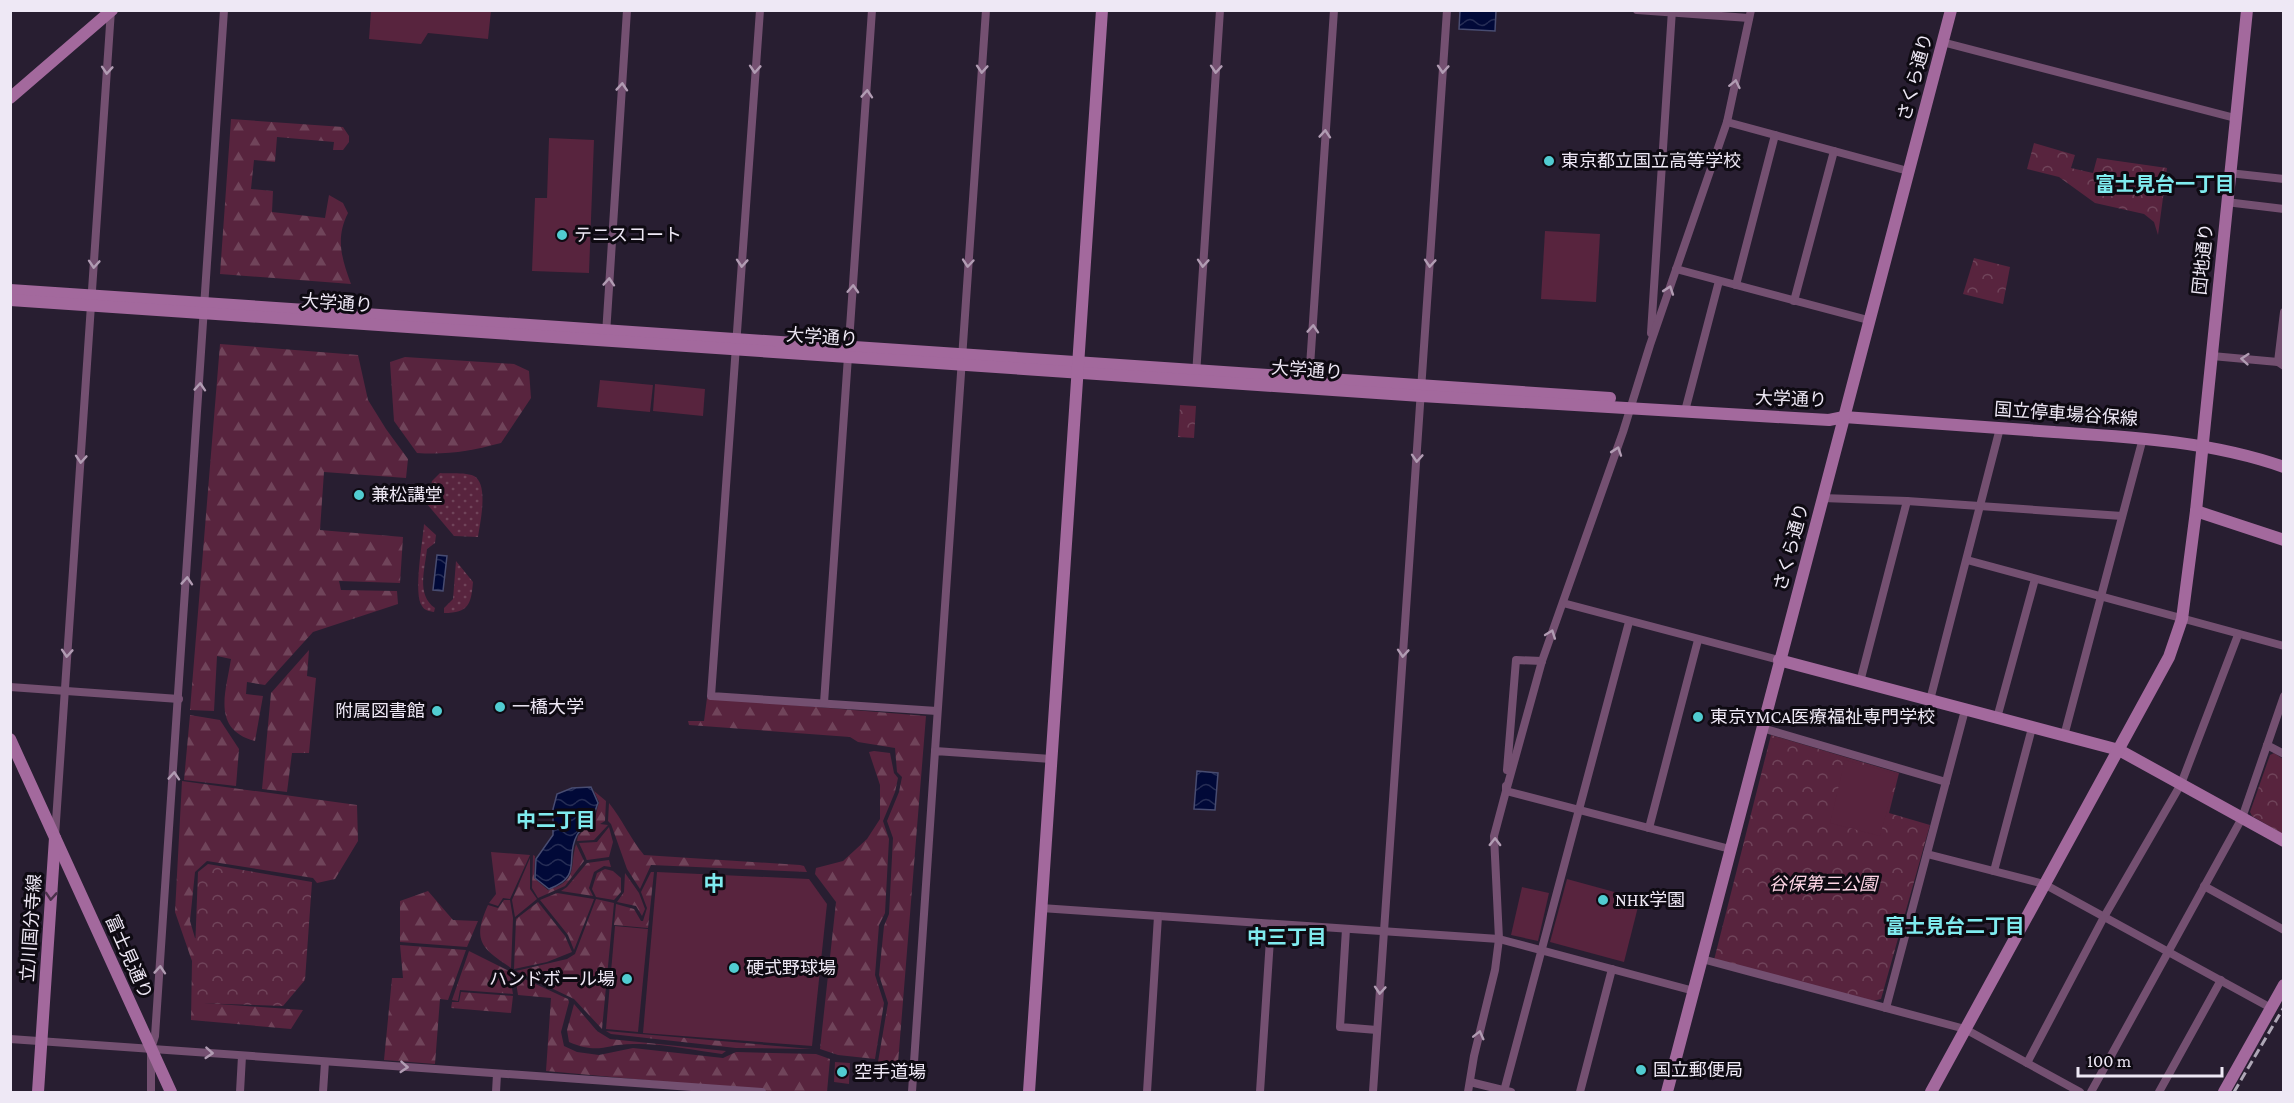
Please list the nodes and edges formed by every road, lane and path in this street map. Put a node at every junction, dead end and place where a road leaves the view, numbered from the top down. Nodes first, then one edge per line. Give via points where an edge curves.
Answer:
1 (224, 10) edge
2 (627, 10) edge
3 (760, 10) edge
4 (872, 10) edge
5 (986, 10) edge
6 (1102, 10) edge
7 (1220, 10) edge
8 (1334, 10) edge
9 (1447, 10) edge
10 (1638, 10) edge
11 (1951, 10) edge
12 (2247, 10) edge
13 (112, 11) edge
14 (1672, 12) edge
15 (1750, 14) edge
16 (1942, 42) junction
17 (10, 98) edge
18 (2235, 117) junction
19 (1727, 122) junction
20 (1775, 135) junction
21 (1834, 151) junction
22 (1908, 171) junction
23 (2229, 173) junction
24 (2283, 179) edge
25 (2226, 202) junction
26 (2283, 209) edge
27 (1676, 269) junction
28 (1719, 281) junction
29 (1736, 285) junction
30 (10, 290) edge
31 (10, 300) edge
32 (92, 300) junction
33 (1794, 300) junction
34 (205, 307) junction
35 (2283, 312) edge
36 (1869, 320) junction
37 (606, 335) junction
38 (737, 344) junction
39 (1650, 345) junction
40 (850, 352) junction
41 (2212, 356) junction
42 (962, 360) junction
43 (2281, 364) edge
44 (1079, 367) junction
45 (1196, 375) junction
46 (1309, 382) junction
47 (1421, 391) junction
48 (1631, 404) junction
49 (1686, 407) junction
50 (1844, 417) junction
51 (2000, 428) junction
52 (2143, 438) junction
53 (2202, 446) junction
54 (2283, 467) edge
55 (1822, 498) junction
56 (1907, 501) junction
57 (1981, 505) junction
58 (2196, 511) junction
59 (2122, 516) junction
60 (2283, 540) edge
61 (1967, 560) junction
62 (2035, 579) junction
63 (2100, 596) junction
64 (1563, 603) junction
65 (2182, 619) junction
66 (1629, 622) junction
67 (2238, 635) junction
68 (1698, 640) junction
69 (2283, 646) edge
70 (1779, 660) junction
71 (1542, 661) junction
72 (1860, 682) junction
73 (10, 687) edge
74 (64, 690) junction
75 (2283, 696) edge
76 (179, 699) junction
77 (1930, 700) junction
78 (824, 703) junction
79 (1965, 710) junction
80 (938, 711) junction
81 (1997, 718) junction
82 (1762, 728) junction
83 (2032, 728) junction
84 (2064, 736) junction
85 (10, 740) edge
86 (2267, 745) junction
87 (2119, 750) junction
88 (935, 751) junction
89 (2283, 754) edge
90 (1051, 759) junction
91 (1946, 782) junction
92 (2181, 784) junction
93 (1506, 791) junction
94 (1579, 810) junction
95 (2242, 818) junction
96 (1649, 828) junction
97 (55, 837) junction
98 (2283, 841) edge
99 (1730, 849) junction
100 (1927, 854) junction
101 (1994, 871) junction
102 (2044, 884) junction
103 (2204, 886) junction
104 (1041, 908) junction
105 (1158, 916) junction
106 (2104, 917) junction
107 (1271, 924) junction
108 (1346, 929) junction
109 (2283, 930) edge
110 (1384, 932) junction
111 (1499, 939) junction
112 (1542, 950) junction
113 (2168, 952) junction
114 (1702, 959) junction
115 (1612, 969) junction
116 (2221, 980) junction
117 (2283, 985) edge
118 (1694, 991) junction
119 (1886, 1008) junction
120 (2271, 1008) junction
121 (1965, 1029) junction
122 (1377, 1030) junction
123 (10, 1039) edge
124 (41, 1041) junction
125 (151, 1049) junction
126 (242, 1056) junction
127 (325, 1062) junction
128 (2027, 1063) junction
129 (497, 1074) junction
130 (598, 1081) junction
131 (1470, 1082) junction
132 (683, 1090) edge
133 (38, 1092) edge
134 (151, 1092) edge
135 (171, 1092) edge
136 (240, 1092) edge
137 (323, 1092) edge
138 (496, 1092) edge
139 (597, 1092) edge
140 (762, 1092) edge
141 (912, 1092) edge
142 (1029, 1092) edge
143 (1147, 1092) edge
144 (1260, 1092) edge
145 (1373, 1092) edge
146 (1468, 1092) edge
147 (1508, 1092) edge
148 (1580, 1092) edge
149 (1667, 1092) edge
150 (1931, 1092) edge
151 (2080, 1092) edge
152 (2091, 1092) edge
153 (2159, 1092) edge
154 (2224, 1092) edge

1 - 34 street
37 -> 2 street
3 -> 38 street
40 -> 4 street
5 -> 42 street
6 - 44 street
7 -> 45 street
46 -> 8 street
9 -> 47 street
10 - 14 street
11 - 16 street, さくら通り
12 - 18 street, 団地通り
13 - 17 street
13 -> 32 street
14 - 15 street
14 - 39 street
19 -> 15 street
16 - 18 street
16 - 22 street, さくら通り
18 - 23 street, 団地通り
19 - 20 street
19 - 27 street
20 - 21 street
20 - 29 street
21 - 22 street
21 - 33 street
22 - 36 street, さくら通り
23 - 24 street
23 - 25 street, 団地通り
25 - 26 street
25 - 41 street, 団地通り
27 - 28 street
39 -> 27 street
28 - 29 street
28 - 49 street
29 - 33 street
30 - 32 street, 大学通り
31 - 32 street, 大学通り
32 - 34 street, 大学通り
32 -> 74 street
33 - 36 street
34 - 37 street, 大学通り
76 -> 34 street
35 - 43 street
36 - 50 street, さくら通り
37 - 38 street, 大学通り
38 - 40 street, 大学通り
38 - 78 street via 711,696
39 - 48 street
40 - 42 street, 大学通り
40 - 78 street
43 -> 41 street
41 - 53 street, 団地通り
42 - 44 street, 大学通り
42 - 80 street
44 - 45 street, 大学通り
44 - 90 street
45 - 46 street, 大学通り
46 - 47 street, 大学通り
47 - 48 street, 大学通り
47 -> 110 street
48 - 49 street, 大学通り
64 -> 48 street
49 - 50 street, 大学通り via 1828,420
50 - 51 street, 国立停車場谷保線
50 - 55 street, さくら通り
51 - 52 street, 国立停車場谷保線
51 - 57 street
52 - 53 street, 国立停車場谷保線
52 - 59 street
53 - 54 street, 国立停車場谷保線
53 - 58 street, 団地通り
55 - 56 street
55 - 70 street, さくら通り
56 - 57 street
56 - 72 street
57 - 59 street
57 - 61 street
58 - 60 street
58 - 65 street, 団地通り
59 - 63 street
61 - 62 street
61 - 77 street
62 - 63 street
62 - 81 street
63 - 65 street
63 - 84 street
64 - 66 street
71 -> 64 street
65 - 67 street
65 - 87 street, 団地通り via 2169,657
66 - 68 street
66 - 94 street
67 - 69 street
67 - 92 street
68 - 70 street
68 - 96 street
70 - 72 street
70 - 82 street, さくら通り
71 - 93 street
71 - 93 street via 1516,660
72 - 77 street
73 - 74 street
74 - 76 street
74 - 97 street
75 - 86 street
125 -> 76 street
77 - 79 street
78 - 80 street
79 - 81 street
79 - 91 street
80 - 88 street
81 - 83 street
82 - 91 street
82 - 99 street, さくら通り
83 - 84 street
83 - 101 street
84 - 87 street
85 - 97 street, 富士見通り
86 - 89 street
86 - 95 street
87 - 92 street
87 - 102 street, 団地通り
88 - 90 street
88 - 141 street
90 - 104 street
91 - 100 street
92 - 95 street
92 - 106 street
93 - 94 street
111 -> 93 street via 1494,836
94 - 96 street
94 - 112 street
95 - 98 street
95 - 103 street
96 - 99 street
97 -> 124 street, 立川国分寺線
97 - 125 street, 富士見通り
99 - 114 street, さくら通り
100 - 101 street
100 - 119 street
101 - 102 street
102 - 106 street
102 - 121 street, 団地通り
103 - 109 street
103 - 113 street
104 - 105 street
104 - 142 street
105 - 107 street
105 - 143 street
106 - 113 street
106 - 128 street
107 - 108 street
107 - 144 street
108 - 110 street
108 - 122 street via 1340,1027
110 - 111 street
110 -> 122 street
111 - 112 street
131 -> 111 street
112 - 115 street
112 - 147 street
113 - 116 street
113 - 152 street
114 - 118 street, さくら通り
114 - 119 street
115 - 118 street
115 - 148 street
116 - 120 street
116 - 153 street
117 - 120 street
118 - 149 street, さくら通り
119 - 121 street
120 - 154 street
121 - 128 street
121 - 150 street, 団地通り
122 - 145 street
123 - 124 street
124 - 125 street
124 - 133 street, 立川国分寺線
125 -> 126 street
125 - 134 street
125 - 135 street, 富士見通り
126 - 127 street
126 - 136 street
127 -> 129 street
127 - 137 street
128 - 151 street
129 - 130 street
129 - 138 street
130 - 132 street
130 - 139 street
131 - 146 street
131 - 147 street
132 - 140 street

